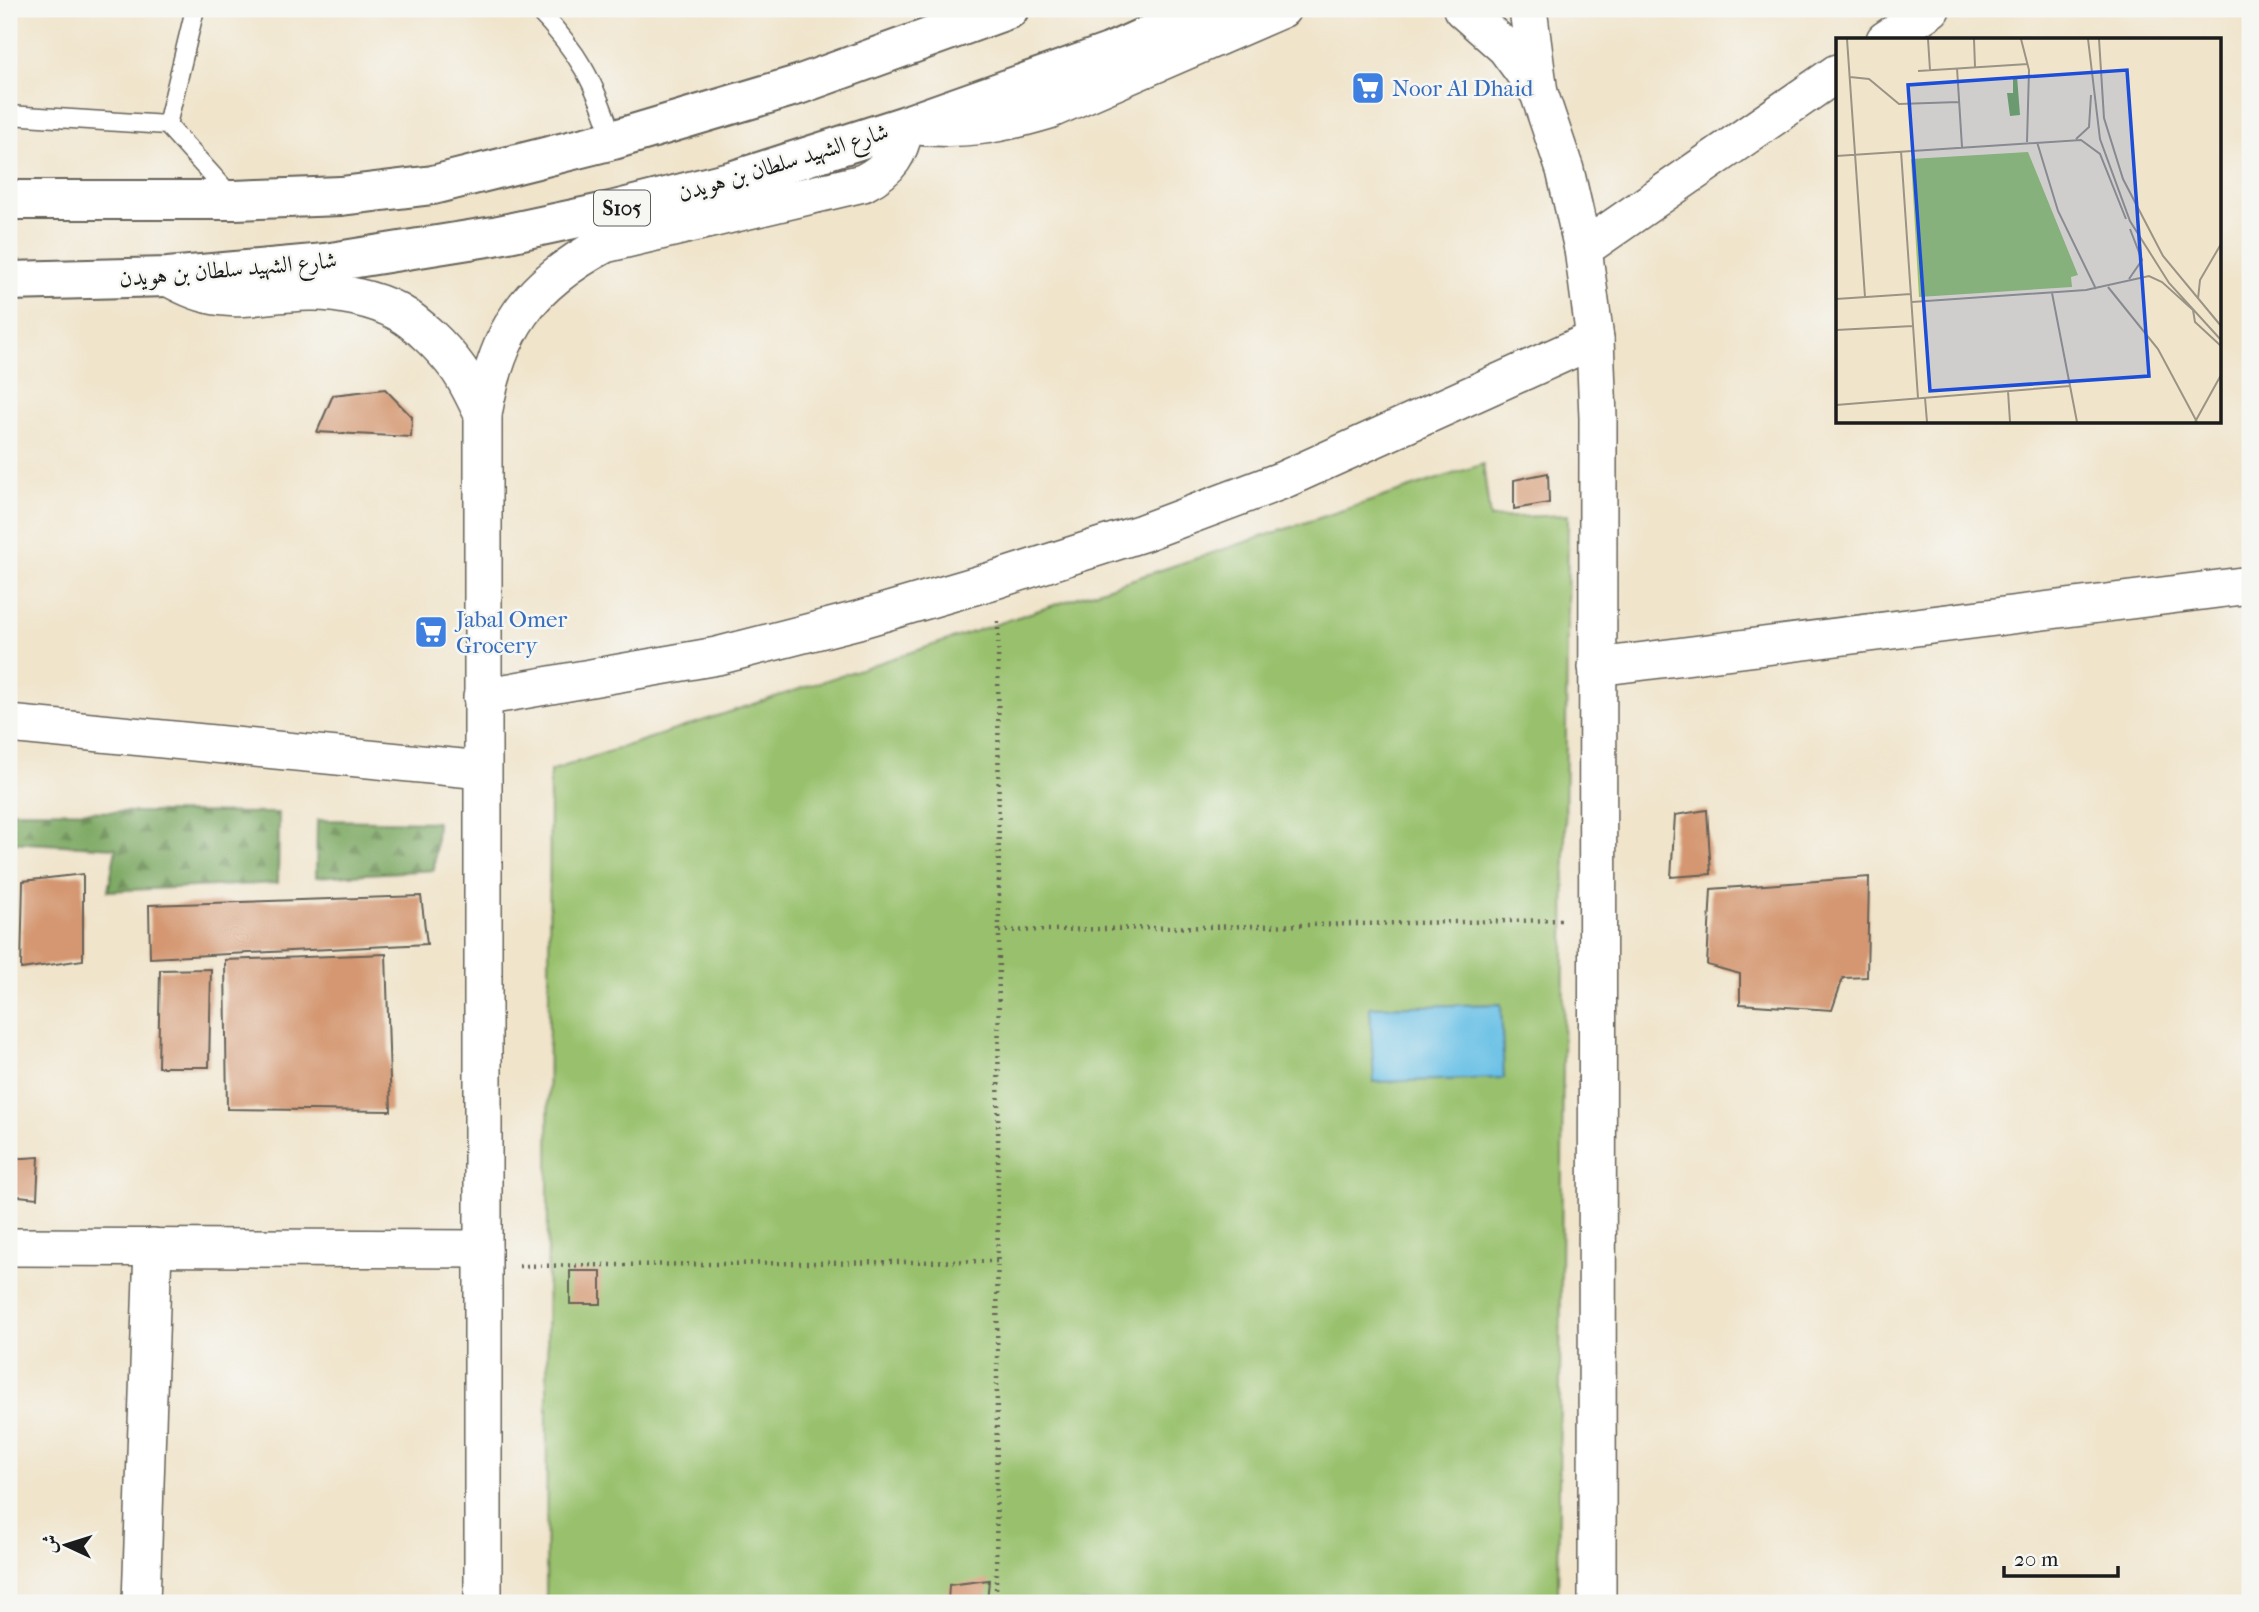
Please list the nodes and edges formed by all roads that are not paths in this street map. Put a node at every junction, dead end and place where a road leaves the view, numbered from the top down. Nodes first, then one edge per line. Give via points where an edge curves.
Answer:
1 (195, 9) edge
2 (537, 9) edge
3 (1009, 9) edge
4 (1207, 9) edge
5 (1282, 9) edge
6 (1462, 9) edge
7 (1528, 9) edge
8 (1931, 9) edge
9 (1888, 38) edge
10 (1836, 75) edge
11 (1539, 93) junction
12 (9, 115) edge
13 (167, 125) junction
14 (906, 125) junction
15 (613, 141) junction
16 (9, 200) edge
17 (234, 200) junction
18 (1583, 249) junction
19 (169, 277) junction
20 (9, 281) edge
21 (1595, 340) junction
22 (483, 414) junction
23 (2250, 585) edge
24 (1597, 667) junction
25 (482, 698) junction
26 (9, 724) edge
27 (482, 769) junction
28 (9, 1247) edge
29 (153, 1247) junction
30 (483, 1257) junction
31 (141, 1603) edge
32 (483, 1603) edge
33 (1597, 1603) edge

1 - 13 lane
2 - 15 lane via 587,71
3 - 15 highway via 798,85
4 - 14 highway, شارع الشهيد سلطان بن هويدن / S105 via 1109,53
5 - 14 street via 1049,110 974,128
6 - 11 street via 1506,48
7 - 11 street
8 - 9 street
10 - 18 street
11 - 18 street via 1565,170
12 - 13 lane
13 - 17 lane
14 - 19 highway, شارع الشهيد سلطان بن هويدن / S105 via 734,180 494,236 325,263
14 - 22 street via 891,163 863,183 605,244 573,261 545,284 502,343 489,378
15 - 17 highway via 433,185 341,196
16 - 17 highway
18 - 21 street
19 - 20 highway, شارع الشهيد سلطان بن هويدن / S105
19 - 22 street via 202,294 226,299 310,291 355,296 397,312 433,340 458,368
21 - 24 street
21 - 25 street via 1283,480 1142,533 858,620 717,656
22 - 25 street
23 - 24 street
24 - 33 street
25 - 27 street
26 - 27 street
27 - 30 street
28 - 29 street
29 - 30 street
29 - 31 street
30 - 32 street

